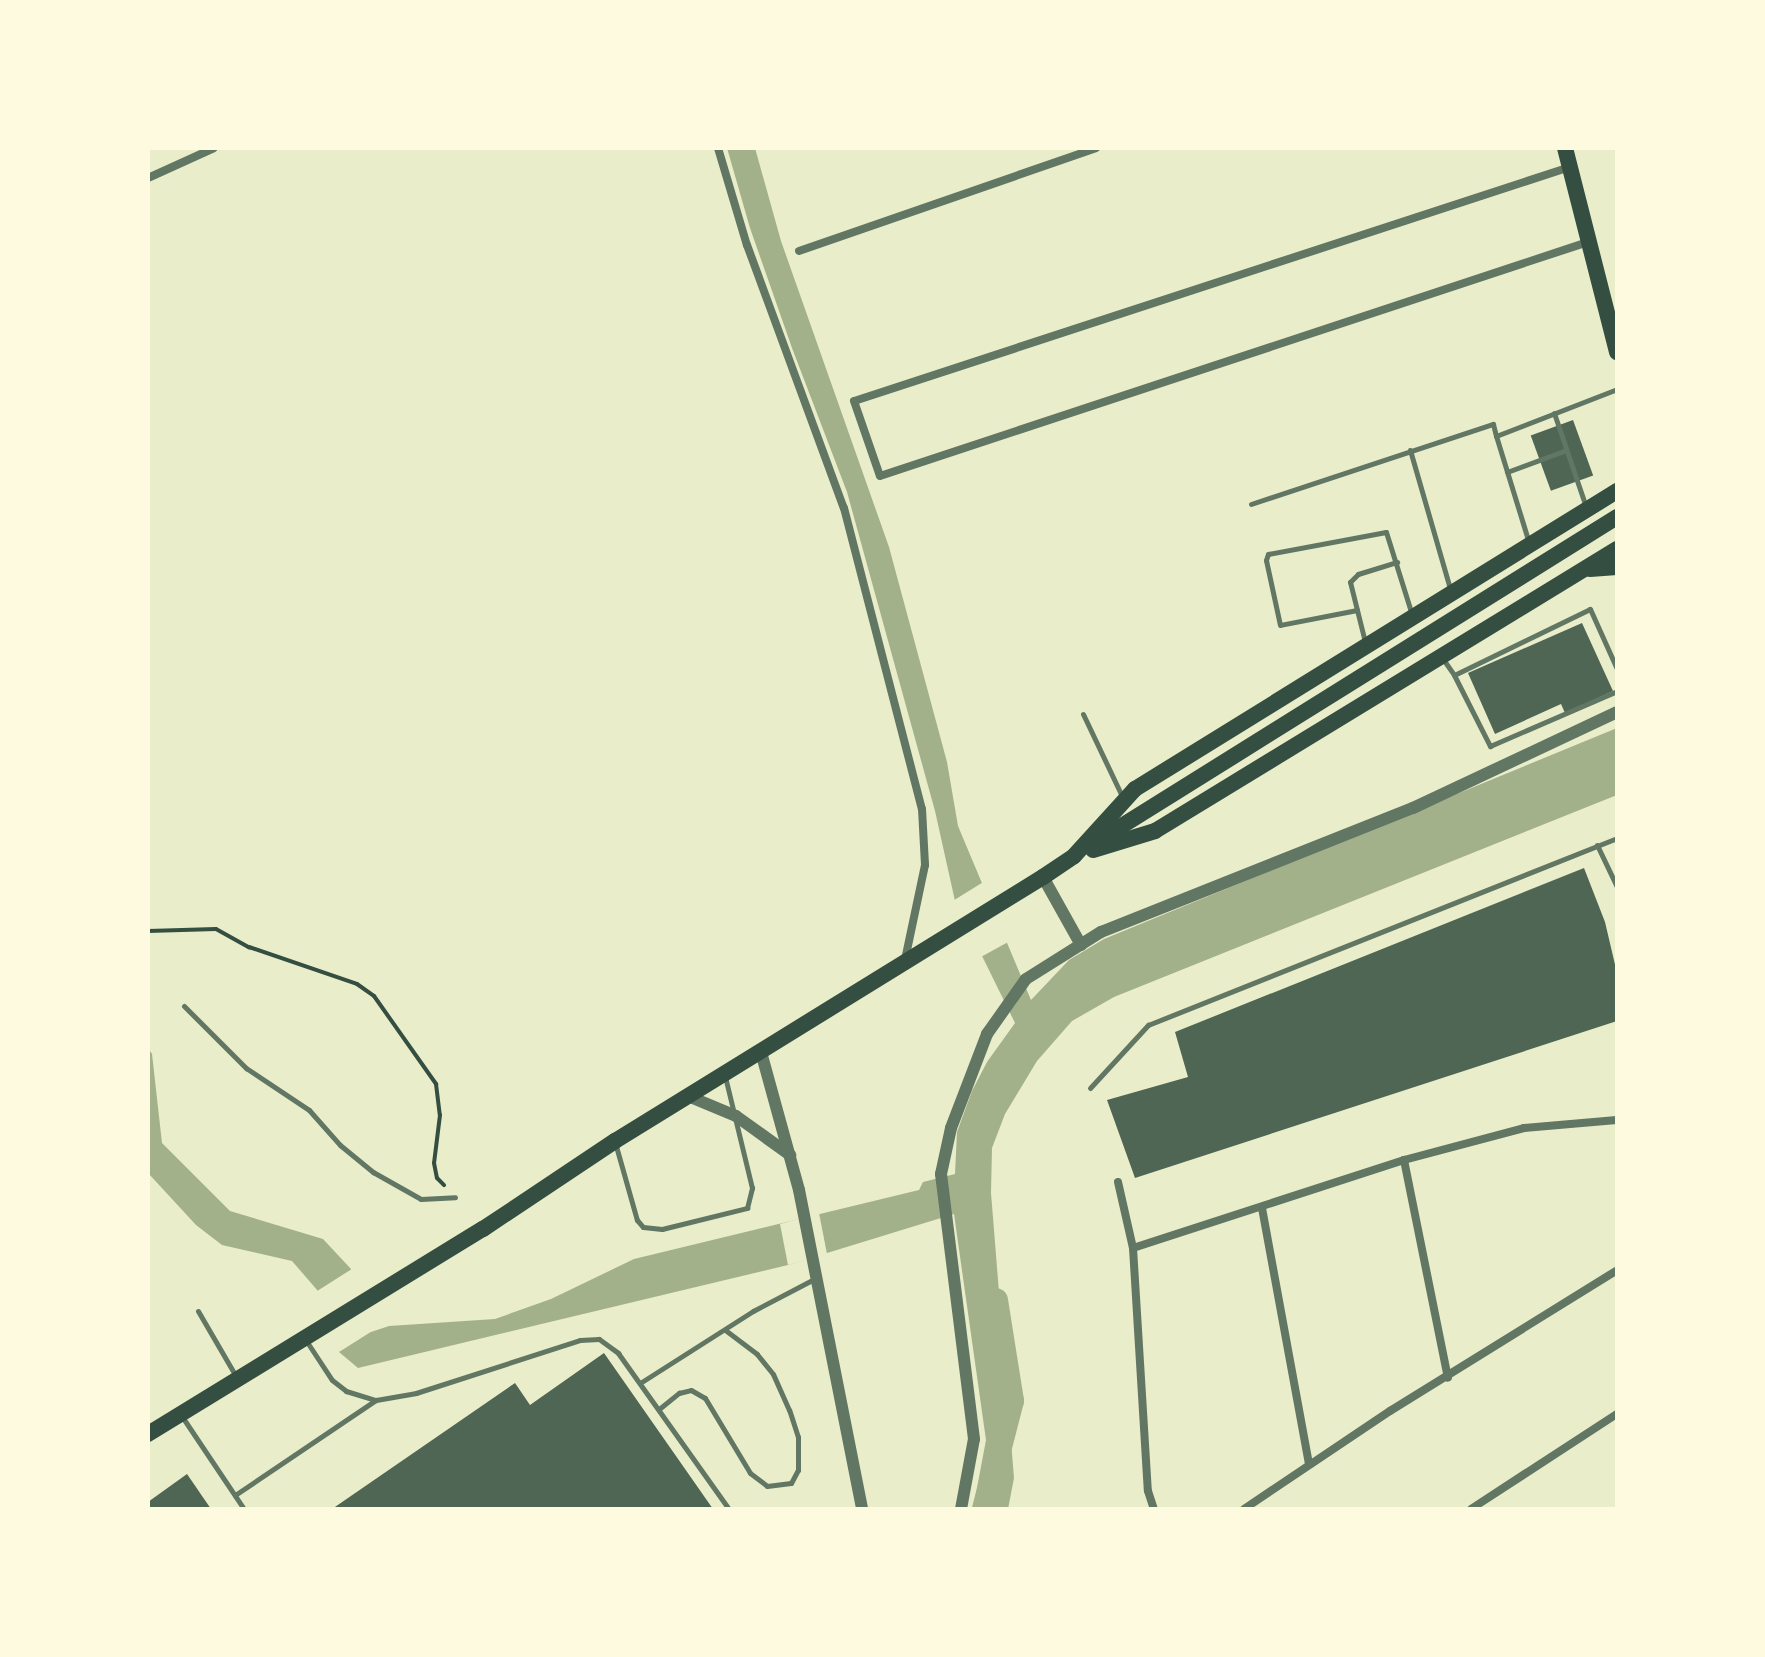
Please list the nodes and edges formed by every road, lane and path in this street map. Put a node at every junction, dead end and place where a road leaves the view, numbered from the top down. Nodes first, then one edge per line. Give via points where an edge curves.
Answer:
1 (214, 148) edge
2 (718, 148) edge
3 (1096, 148) edge
4 (1565, 148) edge
5 (1570, 167) junction
6 (148, 178) edge
7 (1588, 242) junction
8 (799, 251) dead end
9 (1617, 352) edge
10 (1617, 389) edge
11 (1554, 413) junction
12 (1496, 436) junction
13 (1410, 450) junction
14 (1566, 450) junction
15 (1507, 472) junction
16 (1617, 491) edge
17 (1251, 504) dead end
18 (1586, 508) junction
19 (1617, 517) edge
20 (1529, 544) junction
21 (1617, 549) edge
22 (1397, 562) junction
23 (1617, 567) edge
24 (1584, 569) junction
25 (1451, 593) junction
26 (1357, 610) junction
27 (1412, 615) junction
28 (1366, 645) junction
29 (1614, 657) edge
30 (1443, 658) junction
31 (1617, 669) edge
32 (1454, 675) junction
33 (1617, 691) edge
34 (1617, 712) edge
35 (1083, 714) dead end
36 (1125, 802) junction
37 (1617, 838) edge
38 (1597, 845) junction
39 (1074, 856) junction
40 (1043, 877) junction
41 (1617, 887) edge
42 (148, 931) edge
43 (1081, 945) junction
44 (905, 960) junction
45 (184, 1006) dead end
46 (761, 1052) junction
47 (724, 1074) junction
48 (1090, 1088) dead end
49 (688, 1096) junction
50 (736, 1116) junction
51 (1617, 1120) edge
52 (615, 1141) junction
53 (790, 1155) junction
54 (1404, 1160) junction
55 (1118, 1182) dead end
56 (455, 1197) joint
57 (1262, 1208) junction
58 (1133, 1248) junction
59 (1617, 1270) edge
60 (816, 1278) junction
61 (198, 1311) dead end
62 (726, 1331) junction
63 (304, 1338) junction
64 (1448, 1378) junction
65 (237, 1379) junction
66 (640, 1383) junction
67 (376, 1400) junction
68 (659, 1409) junction
69 (180, 1414) junction
70 (1617, 1414) edge
71 (148, 1434) edge
72 (1309, 1463) junction
73 (235, 1495) junction
74 (244, 1509) edge
75 (729, 1509) edge
76 (862, 1509) edge
77 (961, 1509) edge
78 (1154, 1509) edge
79 (1244, 1509) edge
80 (1471, 1509) edge

1 - 6 street
2 - 44 street via 747,245 844,508 922,809 925,865
3 - 8 street
4 - 5 main road
5 - 7 main road
5 - 7 street via 854,401 880,476
7 - 9 main road
10 - 11 lane
11 - 12 lane
11 - 14 lane
12 - 13 lane via 1493,424
12 - 15 lane
13 - 17 lane
13 - 25 lane
14 - 15 lane
14 - 18 lane
15 - 20 lane
16 - 18 main road
18 - 20 main road
19 - 39 main road
20 - 25 main road
21 - 24 main road
22 - 26 lane via 1353,578
22 - 26 lane via 1390,536 1381,531 1268,554 1280,625
22 - 27 lane
23 - 24 main road
24 - 30 main road
25 - 27 main road
26 - 28 lane
27 - 28 main road
28 - 36 main road via 1135,789
29 - 31 lane
29 - 32 lane via 1590,609
30 - 32 lane
30 - 39 main road via 1155,831
32 - 33 lane via 1490,746
34 - 43 street via 1413,808 1179,898
35 - 36 lane
36 - 39 main road
37 - 38 lane
38 - 41 lane
38 - 48 lane via 1148,1025
39 - 40 main road
40 - 43 street
40 - 44 main road
42 - 56 path via 216,929 249,947 357,984 374,996 436,1084 440,1115 434,1163 437,1178
43 - 77 street via 1026,979 987,1034 964,1091 941,1174 974,1439
44 - 46 main road
45 - 56 lane via 246,1068 309,1110 373,1172 421,1199
46 - 47 main road
46 - 53 street
47 - 49 main road
47 - 50 lane
49 - 50 street
49 - 52 main road
50 - 52 lane via 752,1188 749,1204 740,1211 662,1229 650,1229 637,1220
50 - 53 street
51 - 54 street via 1524,1128
52 - 63 main road
53 - 60 street
54 - 57 street
54 - 64 street
55 - 58 street
57 - 58 street
57 - 72 street
58 - 78 street via 1148,1491
59 - 64 street
60 - 62 lane
60 - 76 street
61 - 65 lane
62 - 66 lane
62 - 68 lane via 773,1374 789,1410 798,1437 798,1470 791,1483 767,1486 750,1473 705,1398 691,1390
63 - 65 main road
63 - 67 lane via 332,1380 346,1391
64 - 72 street
65 - 69 main road
66 - 67 lane via 618,1353 599,1339 580,1340 416,1393
66 - 68 lane
67 - 73 lane
68 - 75 lane
69 - 71 main road
69 - 73 lane
70 - 80 street
72 - 79 street
73 - 74 lane

